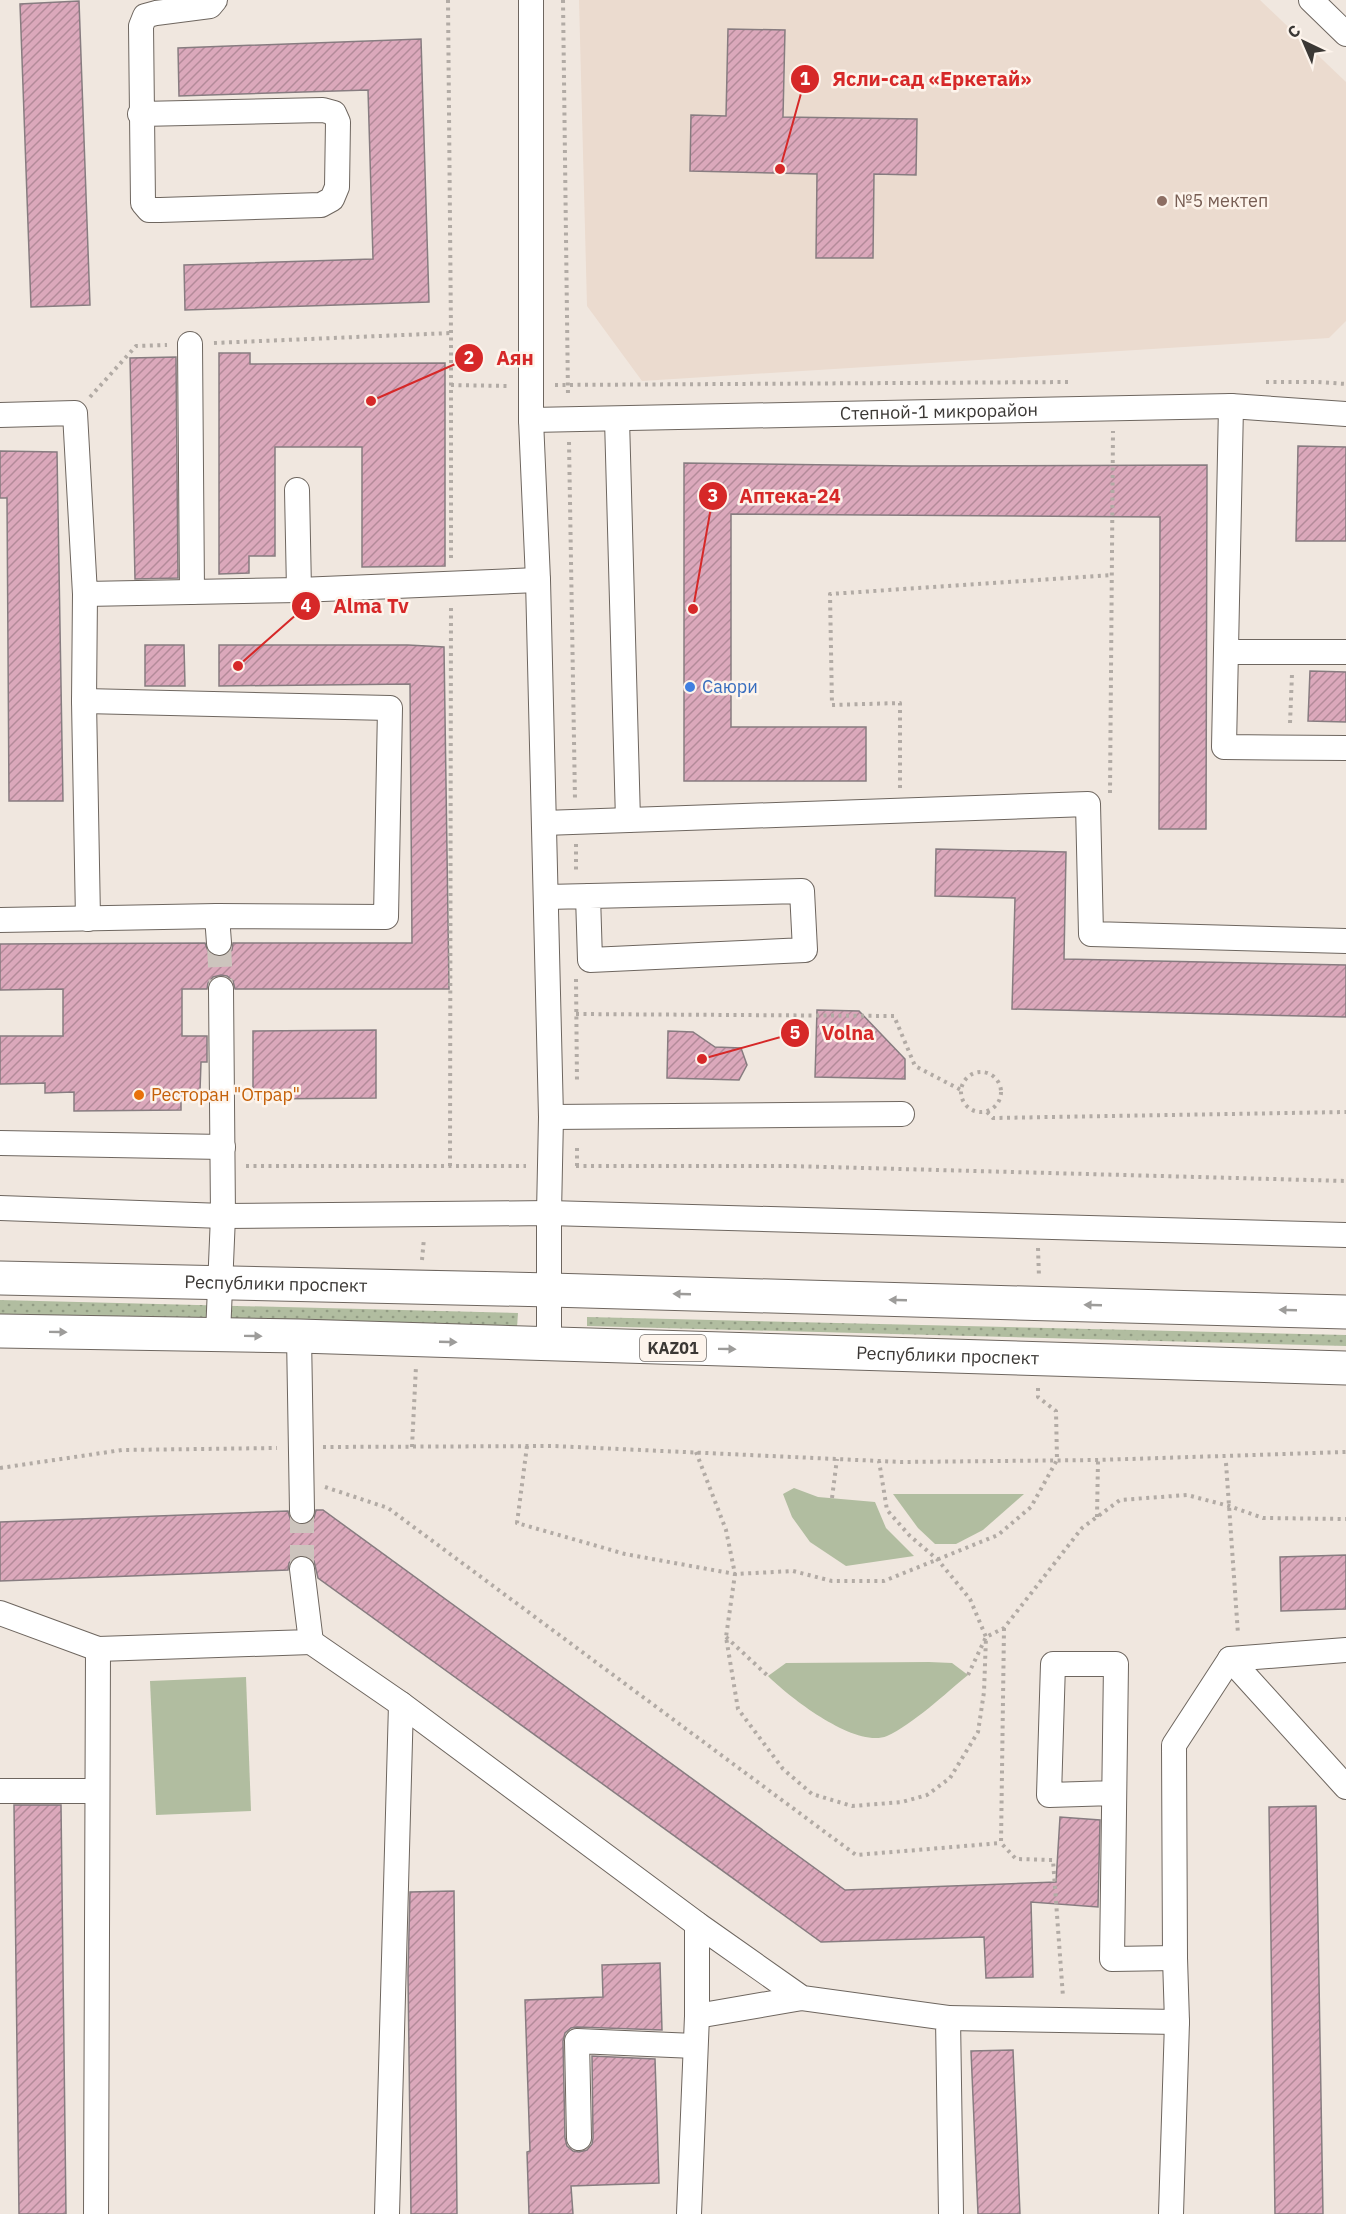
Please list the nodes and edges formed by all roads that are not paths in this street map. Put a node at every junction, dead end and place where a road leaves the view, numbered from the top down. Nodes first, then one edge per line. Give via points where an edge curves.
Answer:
1 (215, 0) edge
2 (531, 0) edge
3 (1311, 0) edge
4 (1346, 34) edge
5 (140, 114) junction
6 (190, 344) road end
7 (1232, 406) junction
8 (1346, 414) edge
9 (0, 415) edge
10 (617, 419) junction
11 (531, 420) junction
12 (297, 490) dead end
13 (538, 580) junction
14 (300, 590) junction
15 (192, 592) junction
16 (85, 594) junction
17 (1226, 652) junction
18 (1346, 652) edge
19 (84, 701) junction
20 (1346, 748) edge
21 (628, 820) junction
22 (544, 823) junction
23 (582, 887) junction
24 (546, 897) junction
25 (217, 916) junction
26 (88, 918) junction
27 (0, 920) edge
28 (1346, 941) edge
29 (219, 943) tunnel mouth
30 (221, 989) tunnel mouth
31 (902, 1114) dead end
32 (551, 1117) junction
33 (0, 1143) edge
34 (223, 1156) junction
35 (0, 1208) edge
36 (549, 1213) junction
37 (223, 1216) junction
38 (1346, 1235) edge
39 (0, 1278) edge
40 (220, 1284) junction
41 (550, 1290) junction
42 (1346, 1312) edge
43 (0, 1331) edge
44 (218, 1335) junction
45 (299, 1336) junction
46 (549, 1346) junction
47 (1346, 1368) edge
48 (303, 1511) tunnel mouth
49 (302, 1569) tunnel mouth
50 (0, 1612) edge
51 (310, 1642) junction
52 (98, 1649) junction
53 (1346, 1650) edge
54 (1235, 1659) junction
55 (401, 1704) junction
56 (1346, 1787) edge
57 (0, 1791) edge
58 (98, 1791) junction
59 (1114, 1793) junction
60 (697, 1924) junction
61 (1175, 1958) junction
62 (802, 1998) junction
63 (697, 2016) junction
64 (948, 2018) junction
65 (1177, 2022) junction
66 (695, 2046) junction
67 (579, 2139) dead end
68 (96, 2214) edge
69 (387, 2214) edge
70 (689, 2214) edge
71 (951, 2214) edge
72 (1171, 2214) edge

1 - 5 street via 210,6 145,16 141,26
2 - 11 street
3 - 4 street
5 - 5 street via 143,203 149,210 321,205 332,199 336,187 338,123 334,113 322,110
6 - 15 street
7 - 8 street, Степной-1 микрорайон
7 - 10 street, Степной-1 микрорайон
7 - 17 street
9 - 16 street via 75,413
10 - 11 street, Степной-1 микрорайон
10 - 21 street
11 - 13 street
12 - 14 street
13 - 14 street
13 - 22 street
14 - 15 street
15 - 16 street
16 - 19 street
17 - 18 street
17 - 20 street via 1224,747
19 - 25 street via 390,708 386,917
19 - 26 street
21 - 22 street
21 - 28 street via 1088,804 1090,934
22 - 24 street
23 - 23 street via 802,891 805,950 590,960
23 - 24 street
24 - 32 street
25 - 26 street
25 - 29 street
26 - 27 street
30 - 34 street
31 - 32 street
32 - 36 street
33 - 34 street
34 - 37 street
35 - 37 street
36 - 37 street
36 - 38 street
36 - 41 street
37 - 40 street
39 - 40 highway, Республики проспект
40 - 41 highway, Республики проспект
40 - 44 street
42 -> 41 highway, Республики проспект
41 - 46 street
43 -> 44 highway, Республики проспект / KАZ01
44 -> 45 highway, Республики проспект / KАZ01
45 -> 46 highway, Республики проспект / KАZ01
45 - 48 street
46 -> 47 highway, Республики проспект / KАZ01
49 - 51 street
50 - 52 street
51 - 52 street
51 - 55 street
52 - 58 street
53 - 54 street
54 - 56 street
54 - 61 street via 1174,1745
55 - 60 street
55 - 69 street
57 - 58 street
58 - 68 street
59 - 59 street via 1116,1664 1053,1664 1049,1795
59 - 61 street via 1112,1959
60 - 62 street
60 - 63 street
61 - 65 street
62 - 63 street
62 - 64 street
63 - 66 street
64 - 65 street
64 - 71 street
65 - 72 street
66 - 67 street via 577,2041
66 - 70 street

